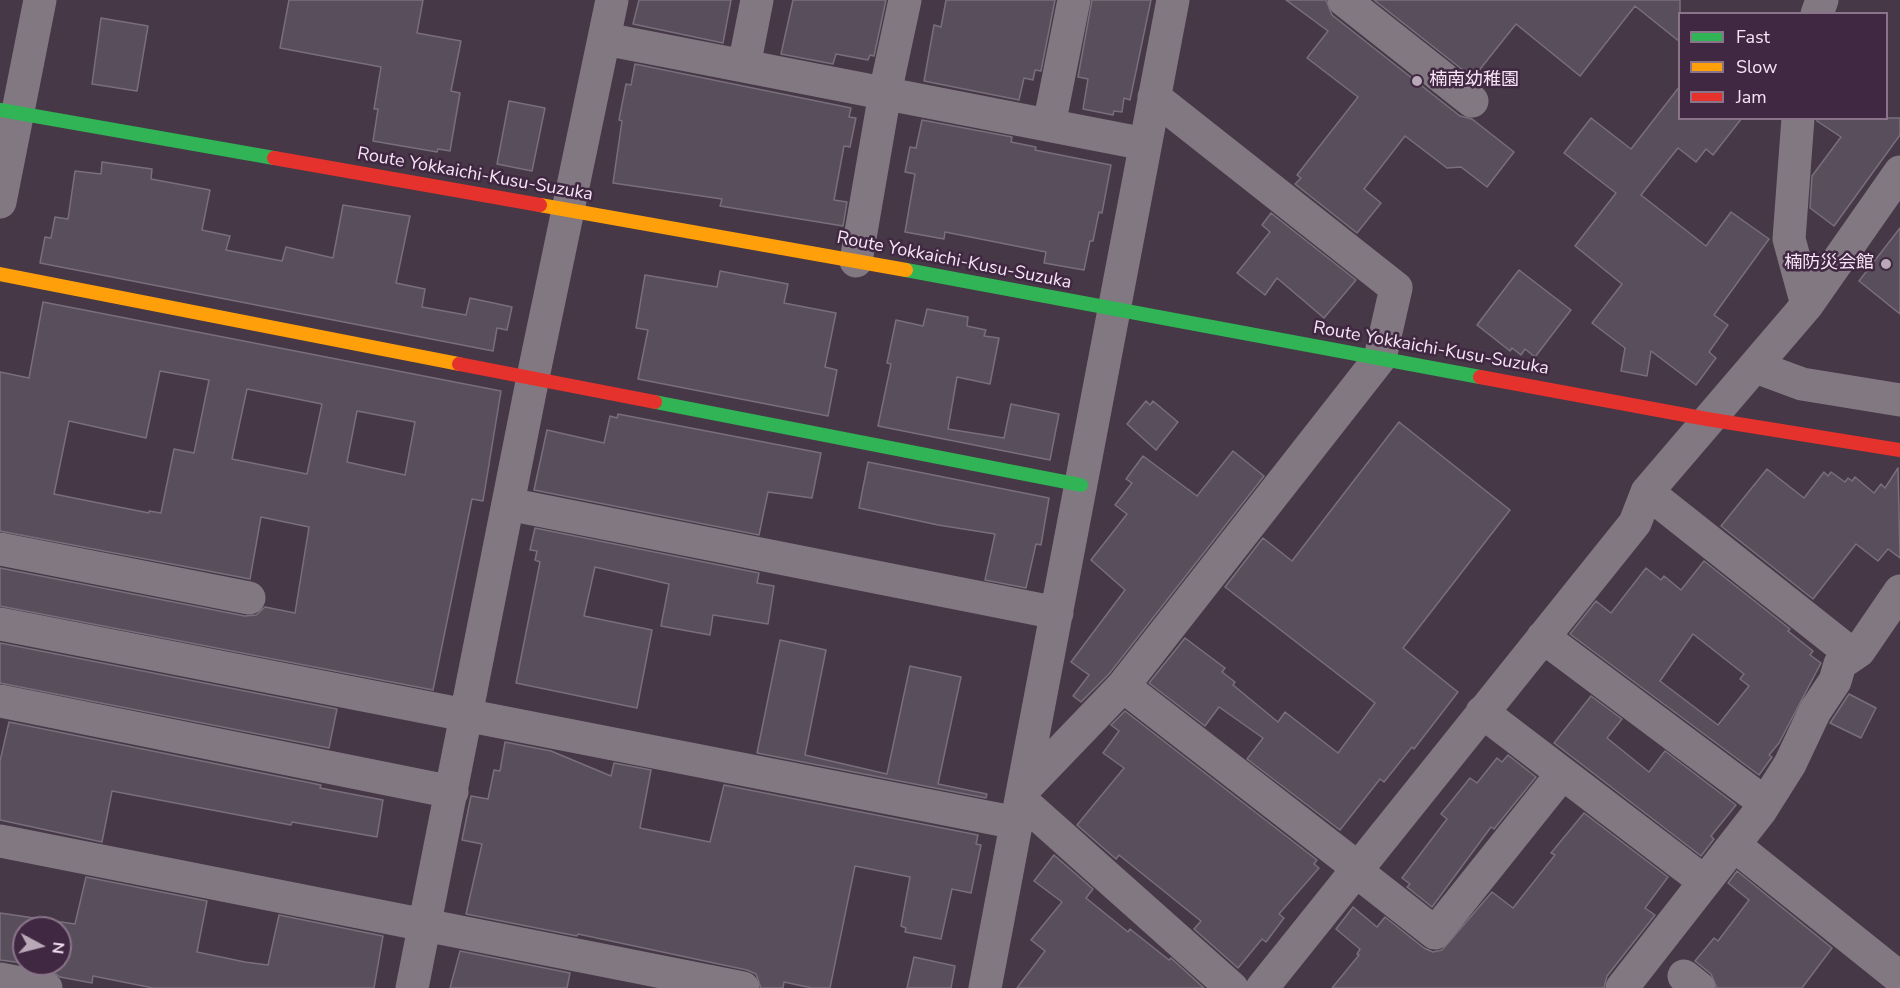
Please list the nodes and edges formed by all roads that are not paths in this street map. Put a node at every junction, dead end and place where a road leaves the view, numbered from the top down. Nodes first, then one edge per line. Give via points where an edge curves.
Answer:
1 (40, 0) edge
2 (612, 0) edge
3 (757, 0) edge
4 (905, 0) edge
5 (1074, 0) edge
6 (1173, 0) edge
7 (1344, 0) edge
8 (605, 39) junction
9 (744, 66) junction
10 (885, 93) junction
11 (1154, 97) junction
12 (1472, 101) dead end
13 (9, 112) edge
14 (1798, 120) edge
15 (1049, 125) junction
16 (1145, 144) junction
17 (1900, 172) edge
18 (0, 202) edge
19 (568, 210) junction
20 (1888, 215) edge
21 (856, 261) junction
22 (0, 274) edge
23 (1808, 305) junction
24 (1114, 310) junction
25 (1380, 358) junction
26 (1756, 368) junction
27 (533, 377) junction
28 (1900, 400) edge
29 (1707, 418) junction
30 (1900, 450) edge
31 (1081, 485) junction
32 (1647, 492) junction
33 (508, 504) junction
34 (0, 549) edge
35 (1900, 591) edge
36 (249, 598) dead end
37 (1057, 613) junction
38 (0, 624) edge
39 (1543, 636) junction
40 (1853, 655) junction
41 (1123, 686) junction
42 (0, 701) edge
43 (1482, 712) junction
44 (467, 717) junction
45 (1562, 774) junction
46 (452, 792) junction
47 (1765, 803) junction
48 (1021, 804) junction
49 (0, 841) edge
50 (1734, 845) junction
51 (1357, 870) junction
52 (1705, 882) junction
53 (424, 924) junction
54 (1900, 978) edge
55 (0, 979) edge
56 (45, 988) edge
57 (412, 988) edge
58 (742, 988) edge
59 (985, 988) edge
60 (1232, 988) edge
61 (1262, 988) edge
62 (1622, 988) edge

1 - 13 street
2 - 8 street
3 - 9 street
4 - 10 street
5 - 15 street
6 - 11 street
7 - 12 street
8 - 9 street
8 - 19 street
9 - 10 street
10 - 15 street
10 - 21 street
11 - 16 street
11 - 25 street via 1396,288
13 - 18 street
13 - 19 main road, Route Yokkaichi-Kusu-Suzuka
14 - 23 street via 1790,240
15 - 16 street
16 - 24 street
17 - 20 street
19 - 21 main road, Route Yokkaichi-Kusu-Suzuka
19 - 27 street
20 - 23 street
21 - 24 main road, Route Yokkaichi-Kusu-Suzuka
22 - 27 main road
23 - 26 street
24 - 25 main road, Route Yokkaichi-Kusu-Suzuka
24 - 31 street
25 - 29 main road, Route Yokkaichi-Kusu-Suzuka
25 - 41 street
26 - 28 street via 1802,384
26 - 29 street
27 - 31 main road
27 - 33 street
29 - 30 main road, Route Yokkaichi-Kusu-Suzuka
29 - 32 street
31 - 37 street
32 - 39 street via 1635,523
32 - 40 street
33 - 37 street
33 - 44 street
34 - 36 street
35 - 40 street
37 - 48 street
38 - 44 street
39 - 43 street
39 - 47 street
40 - 47 street via 1840,664 1835,681
41 - 48 street
41 - 51 street
42 - 46 street
43 - 45 street
43 - 51 street
44 - 46 street
44 - 48 street
45 - 51 street via 1435,933
45 - 52 street
46 - 53 street
47 - 50 street
48 - 59 street
48 - 60 street
49 - 53 street
50 - 52 street
50 - 54 street
51 - 61 street
52 - 62 street
53 - 57 street
53 - 58 street
55 - 56 street

